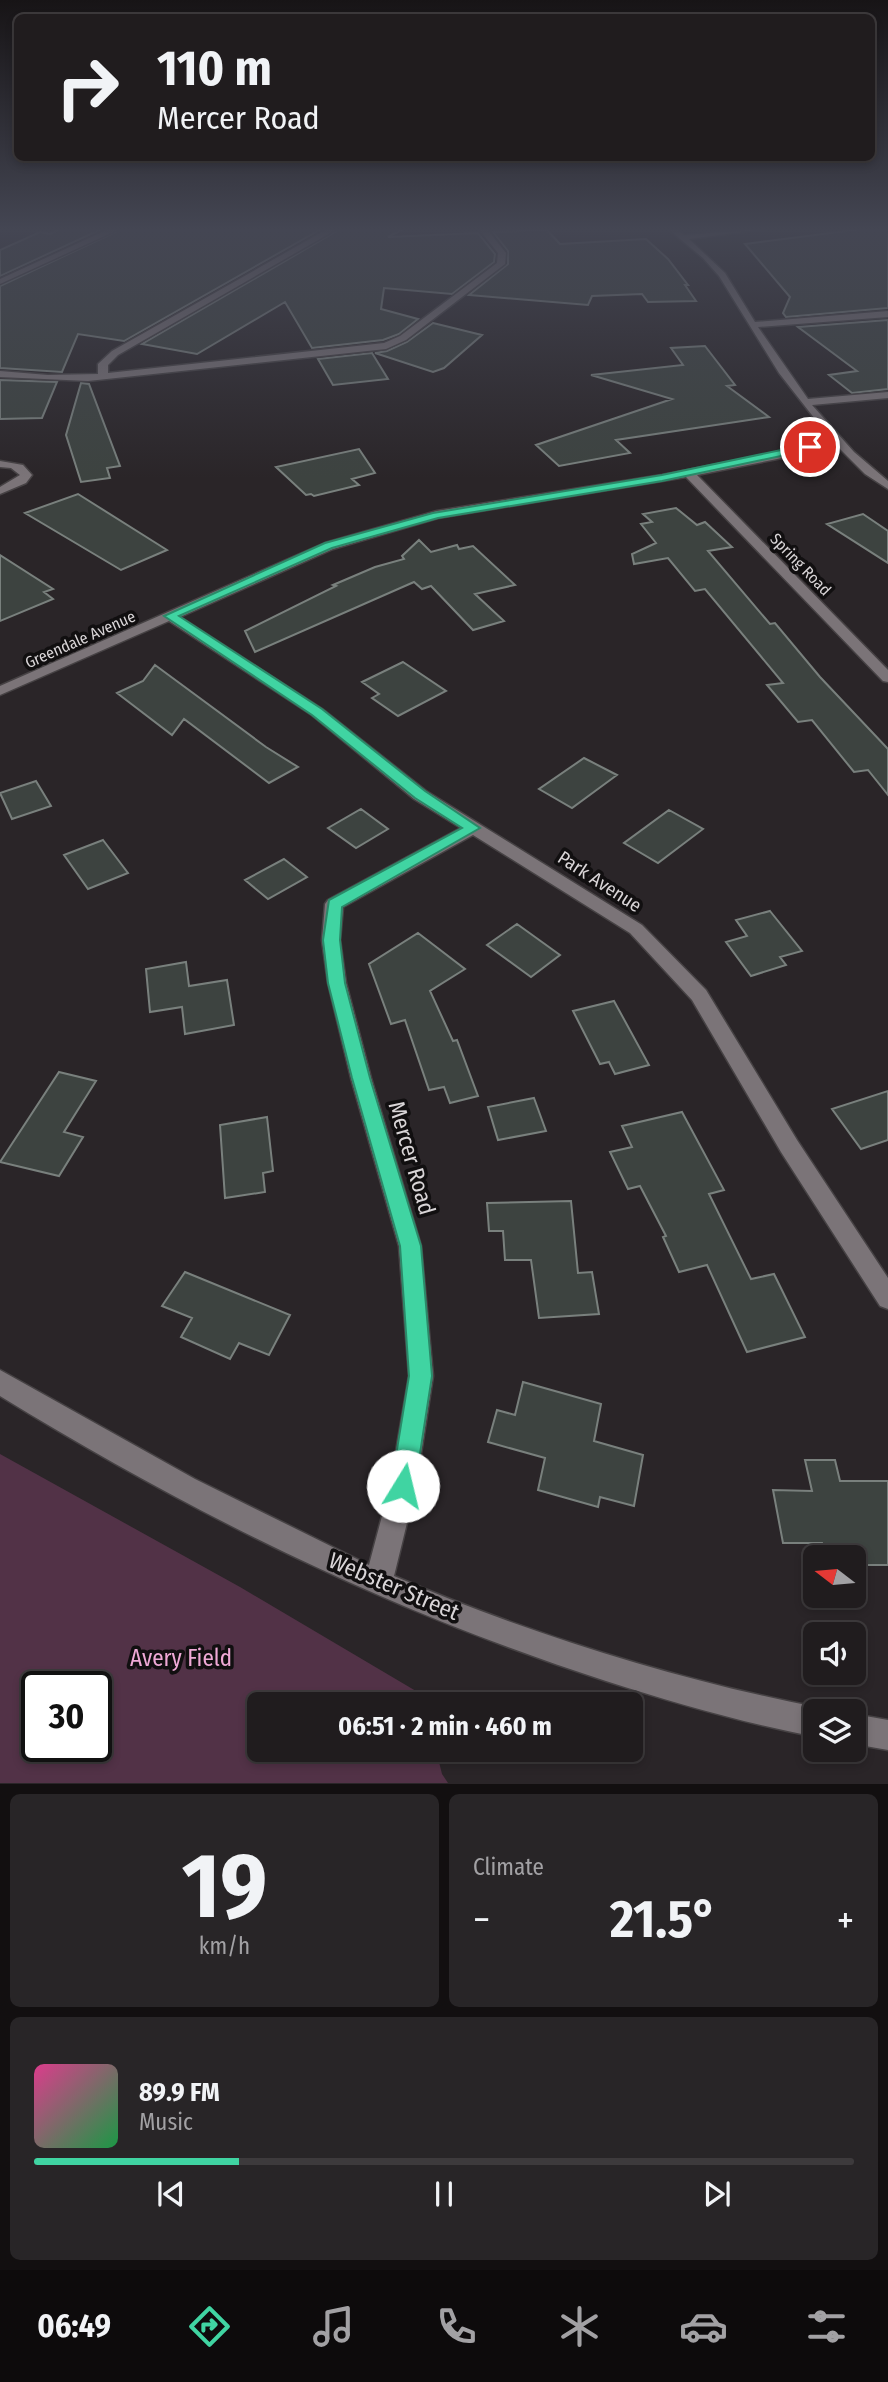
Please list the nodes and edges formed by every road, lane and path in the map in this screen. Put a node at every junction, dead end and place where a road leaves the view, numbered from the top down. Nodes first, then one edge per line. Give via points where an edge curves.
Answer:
1 (188, 311) edge
2 (437, 311) edge
3 (743, 311) edge
4 (888, 314) edge
5 (752, 325) junction
6 (0, 374) edge
7 (103, 376) junction
8 (888, 395) edge
9 (807, 402) junction
10 (838, 444) junction
11 (0, 464) edge
12 (689, 473) junction
13 (888, 486) edge
14 (0, 491) edge
15 (170, 616) junction
16 (888, 678) edge
17 (0, 691) edge
18 (473, 828) junction
19 (888, 1298) edge
20 (0, 1382) edge
21 (379, 1583) junction
22 (803, 1720) edge
23 (866, 1731) edge
24 (888, 1735) edge

1 - 7 street via 115,353 103,364
2 - 7 street via 392,344 363,350
3 - 5 street
4 - 5 street
5 - 9 street
6 - 7 street
8 - 9 street
9 - 10 street
10 - 12 street, Greendale Avenue
10 - 13 street
11 - 14 street via 17,466 26,475
12 - 15 street, Greendale Avenue via 437,515 328,546
12 - 16 street, Spring Road
15 - 17 street, Greendale Avenue
15 - 18 street, Park Avenue via 317,712 420,795
18 - 19 street, Park Avenue via 636,929 699,995 789,1146
18 - 21 street, Mercer Road via 334,904 331,940 337,983 410,1246 421,1376 403,1486
20 - 21 street, Webster Street via 195,1493
21 - 22 street, Webster Street via 605,1666 756,1711
23 - 24 street

